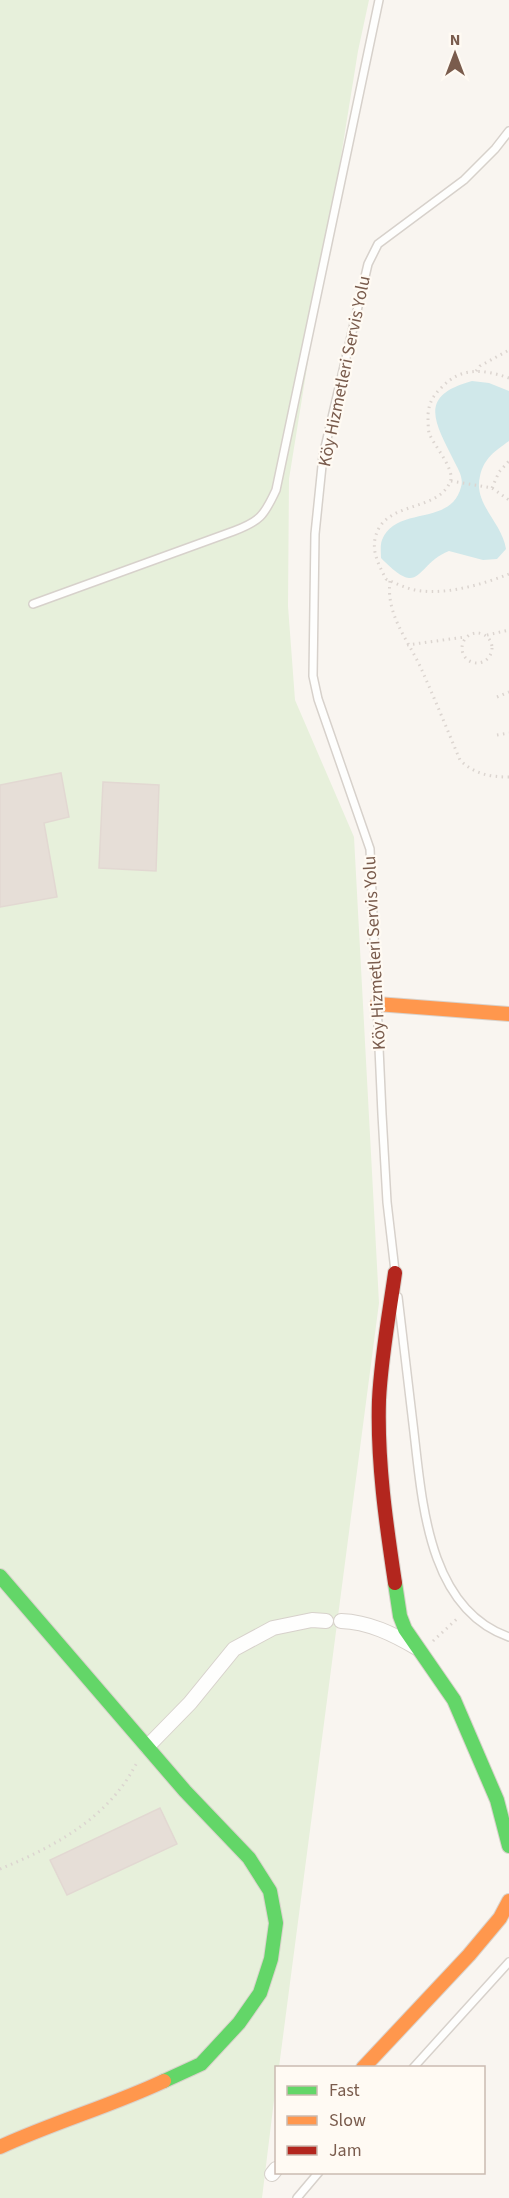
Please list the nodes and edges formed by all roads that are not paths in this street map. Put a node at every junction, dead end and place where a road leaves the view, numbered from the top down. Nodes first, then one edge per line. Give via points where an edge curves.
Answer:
1 (379, 0) edge
2 (509, 131) edge
3 (33, 604) dead end
4 (377, 1005) junction
5 (509, 1014) edge
6 (395, 1273) junction
7 (0, 1576) edge
8 (326, 1621) dead end
9 (341, 1621) dead end
10 (509, 1636) edge
11 (419, 1649) junction
12 (147, 1747) junction
13 (509, 1846) edge
14 (509, 1901) edge
15 (509, 1962) edge
16 (364, 2066) edge
17 (413, 2066) edge
18 (0, 2147) edge
19 (317, 2174) edge
20 (297, 2198) edge

1 - 3 lane via 276,490 267,510 254,523
2 - 4 lane, Köy Hizmetleri Servis Yolu via 464,180 378,244 368,264 323,456 315,534 313,676 370,849
4 - 5 street
4 - 6 lane, Köy Hizmetleri Servis Yolu via 386,1191
6 - 10 lane, Köy Hizmetleri Servis Yolu via 424,1515 441,1569 466,1609 489,1627
6 - 11 street via 383,1352 379,1418 384,1498 400,1616
7 - 12 street
8 - 12 street via 273,1628 234,1649
9 - 11 street via 389,1632
11 - 13 street via 454,1700 497,1800
12 - 18 street via 249,1858 270,1891 276,1923 271,1959 260,1993 239,2023 201,2064
14 - 16 street via 469,1955
15 - 17 lane
19 - 20 lane

